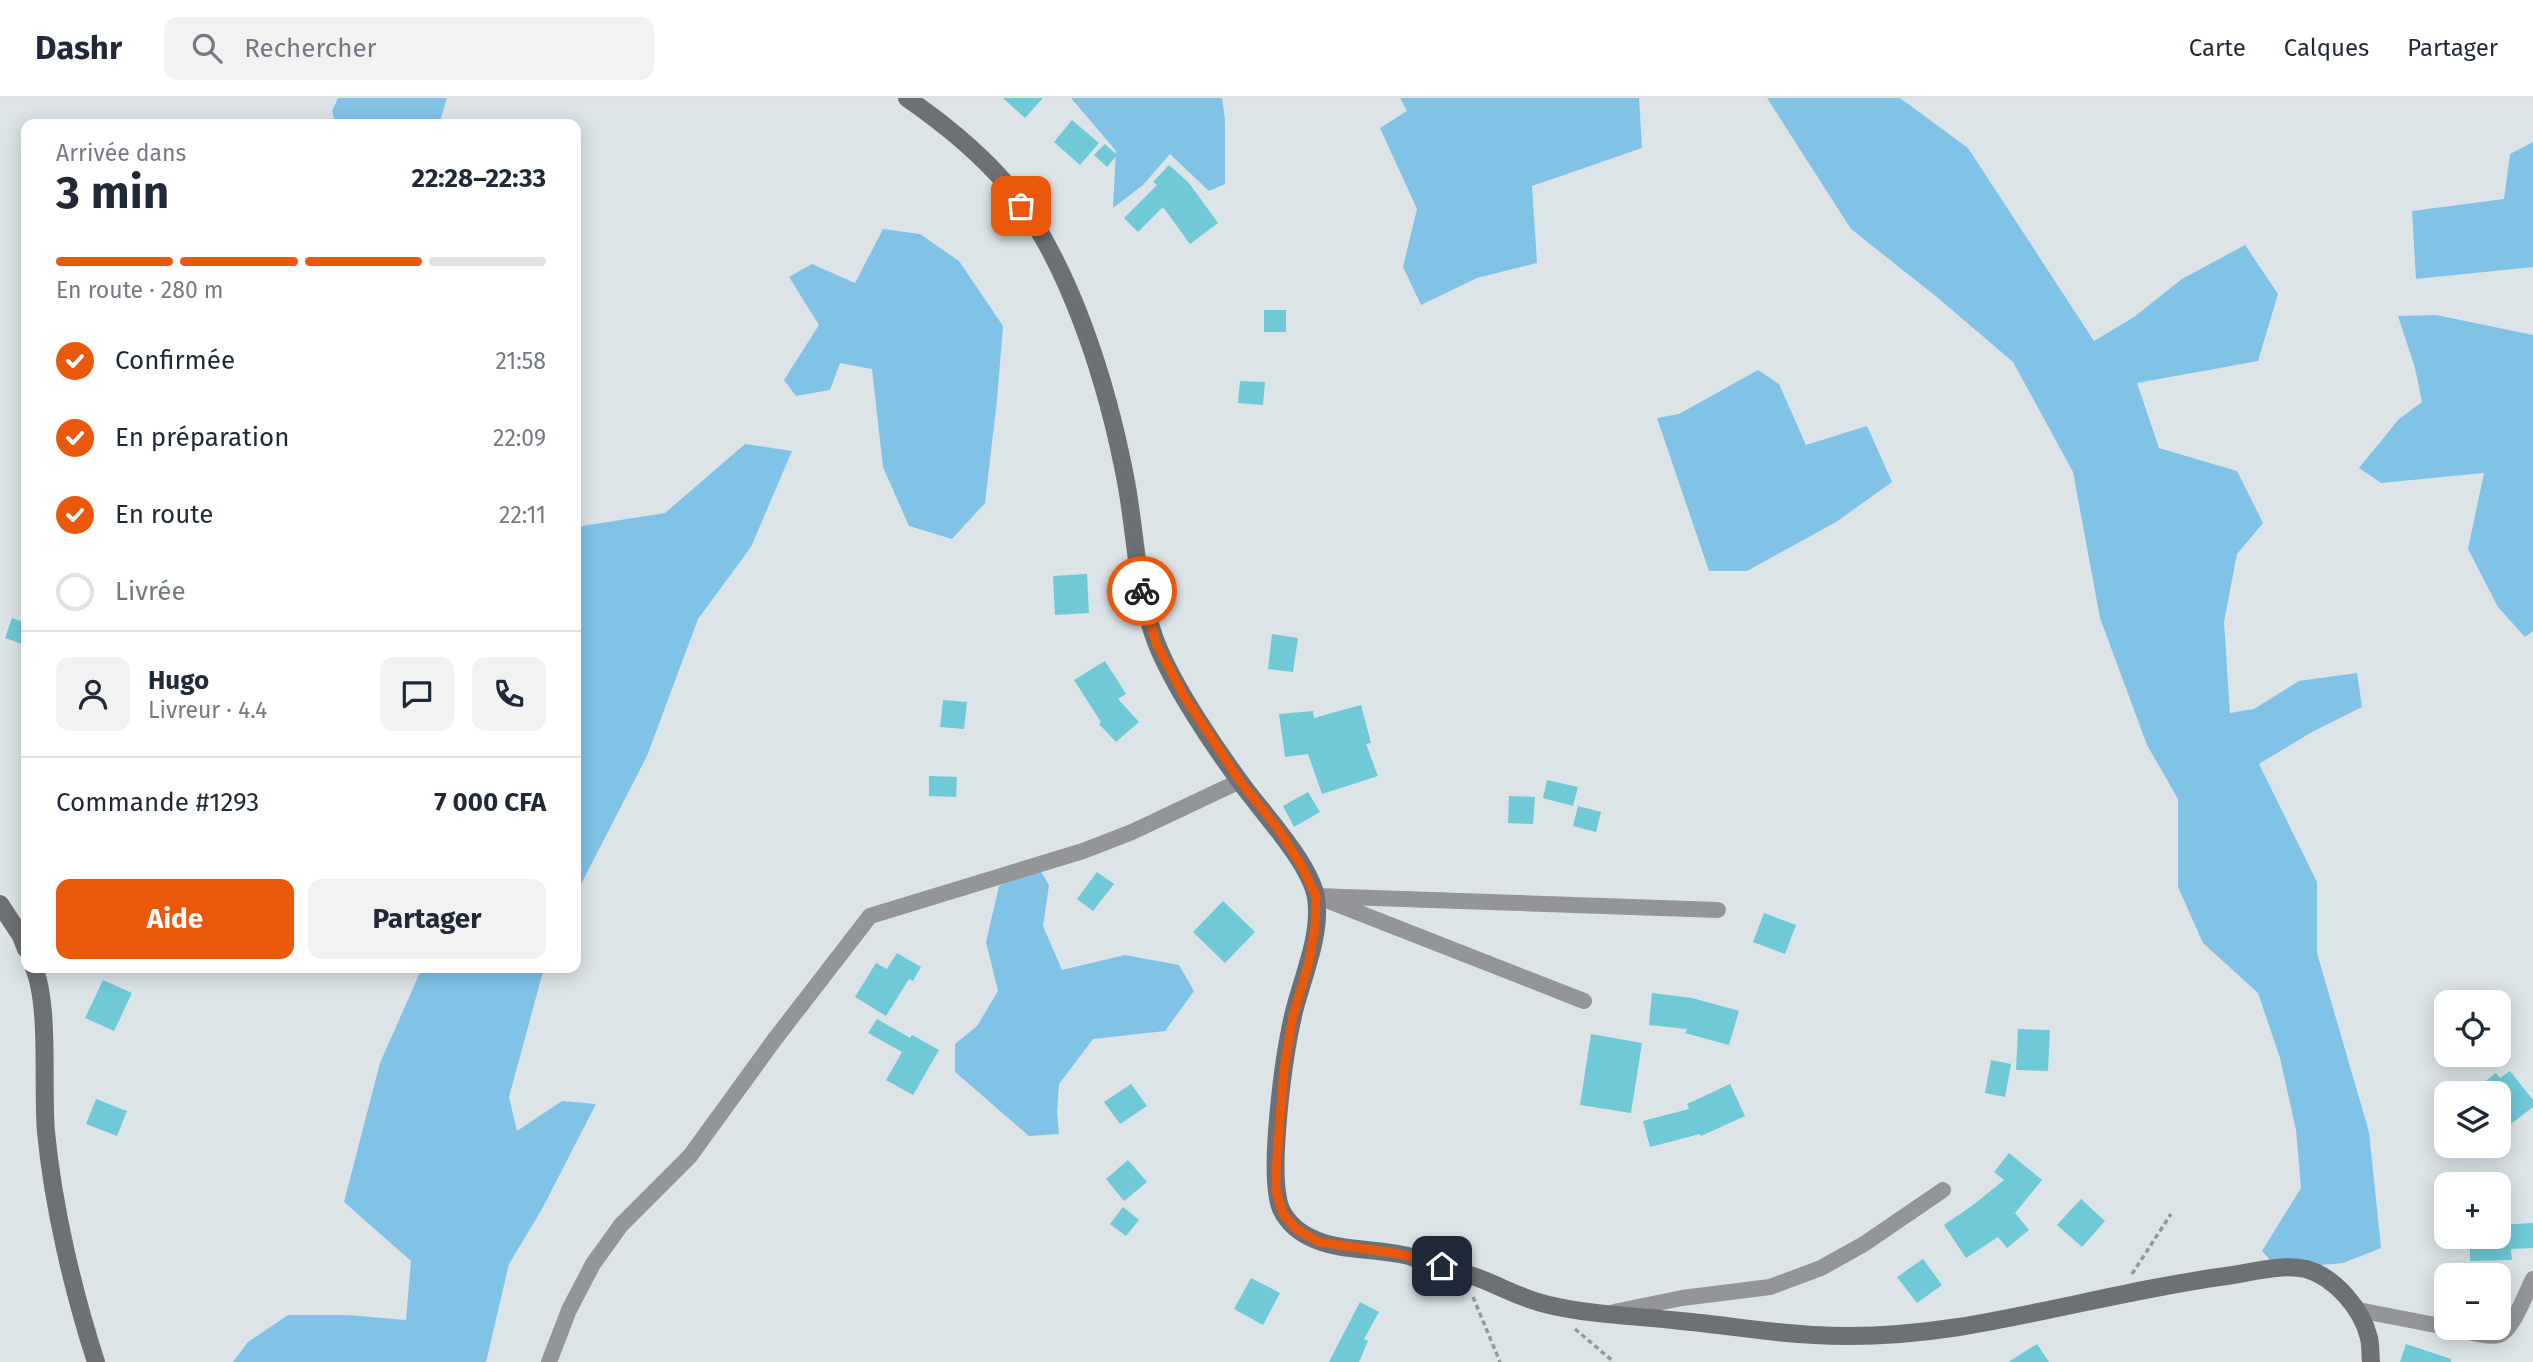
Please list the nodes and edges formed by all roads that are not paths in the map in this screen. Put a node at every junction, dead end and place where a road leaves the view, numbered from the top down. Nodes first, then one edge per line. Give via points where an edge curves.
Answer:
1 (906, 98) edge
2 (1240, 781) junction
3 (1316, 896) junction
4 (0, 904) edge
5 (1718, 910) dead end
6 (21, 936) edge
7 (35, 973) edge
8 (1584, 1001) dead end
9 (1942, 1190) dead end
10 (2533, 1279) edge
11 (2358, 1310) junction
12 (1608, 1314) junction
13 (2511, 1323) edge
14 (2434, 1325) edge
15 (96, 1362) edge
16 (549, 1362) edge
17 (2371, 1362) edge

1 - 2 street via 964,140 1009,187 1046,244 1080,317 1103,385 1127,485 1139,581 1156,643 1184,696
2 - 3 street via 1279,830
2 - 16 street via 1083,851 870,916 690,1156 621,1224 593,1264
3 - 5 street
3 - 8 street
3 - 12 street via 1309,962 1293,1016 1283,1080 1276,1191 1283,1214 1296,1229 1319,1242 1400,1254 1463,1272 1547,1305
4 - 6 street
7 - 15 street via 42,1013 46,1133 69,1260
9 - 12 street via 1864,1244 1783,1283
10 - 13 street
11 - 12 street via 2334,1284 2306,1269 2280,1268 2119,1294 1956,1328 1889,1334 1821,1336
11 - 14 street
11 - 17 street via 2369,1338

